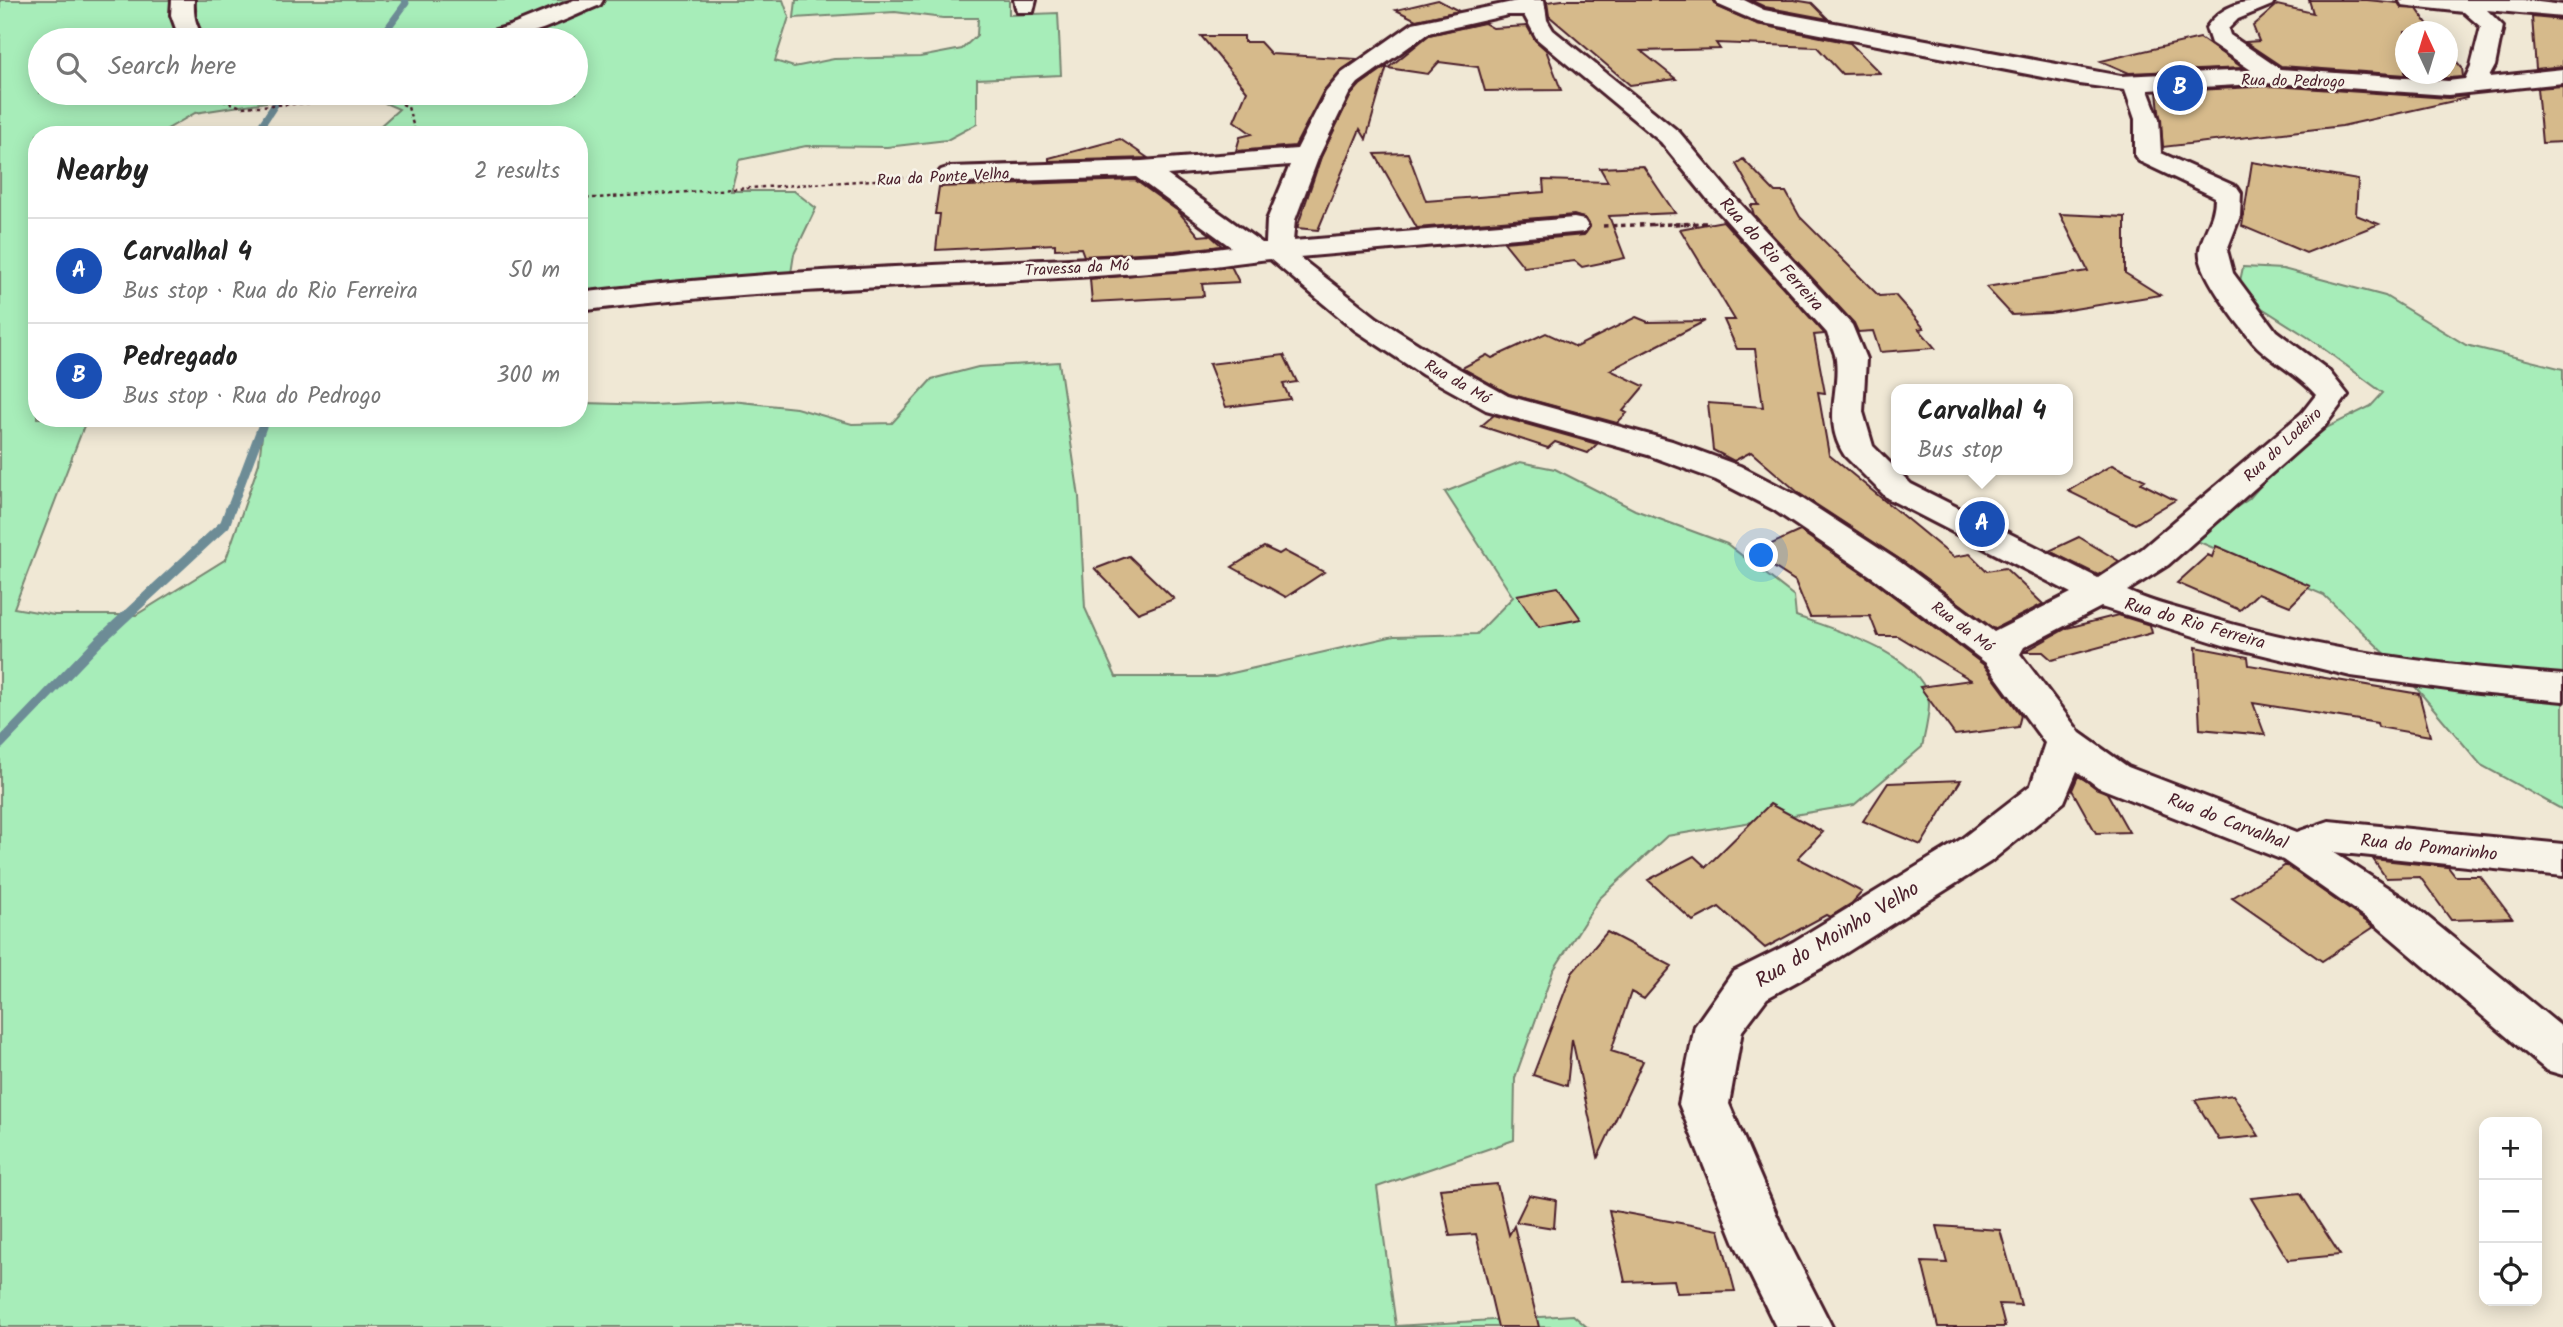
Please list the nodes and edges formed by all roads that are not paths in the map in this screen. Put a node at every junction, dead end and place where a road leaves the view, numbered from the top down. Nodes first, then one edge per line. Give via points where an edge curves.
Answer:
1 (183, 0) edge
2 (592, 0) edge
3 (1727, 0) edge
4 (2264, 0) edge
5 (2410, 0) edge
6 (1534, 4) edge
7 (2470, 6) junction
8 (2563, 11) edge
9 (187, 28) edge
10 (525, 28) edge
11 (2274, 76) junction
12 (2563, 76) edge
13 (2134, 83) junction
14 (2473, 86) junction
15 (1306, 156) junction
16 (1142, 169) junction
17 (950, 175) road end
18 (1574, 226) road end
19 (1268, 252) junction
20 (588, 301) edge
21 (2101, 593) junction
22 (2000, 655) junction
23 (2563, 688) edge
24 (2066, 742) junction
25 (2298, 849) junction
26 (2563, 860) edge
27 (2563, 1056) edge
28 (1804, 1327) edge

1 - 9 street
2 - 10 street
3 - 13 street, Rua do Pedrogo via 1758,15 2078,77
4 - 11 street via 2230,14 2217,28 2219,38
5 - 7 street
6 - 15 street via 1421,28 1350,78 1338,92
6 - 21 street, Rua do Rio Ferreira via 1545,34 1670,137 1841,331 1851,359 1847,412 1857,449 1899,491
7 - 8 street via 2493,3
7 - 14 street via 2492,26
11 - 13 street, Rua do Pedrogo
11 - 14 street, Rua do Pedrogo
12 - 14 street, Rua do Pedrogo
13 - 21 street, Rua do Lodeiro via 2147,119 2148,156 2165,169 2228,193 2222,232 2213,250 2219,274 2265,337 2317,377 2332,395 2313,420 2155,557
15 - 16 street, Rua da Ponte Velha
15 - 19 street
16 - 17 street, Rua da Ponte Velha
16 - 19 street, Rua da Mó
18 - 19 street, Travessa da Mó
19 - 20 street, Travessa da Mó via 1175,262 671,291
19 - 22 street, Rua da Mó via 1283,258 1366,324 1497,403 1660,448 1728,473 1786,503 1887,570
21 - 22 street via 2009,639
21 - 23 street, Rua do Rio Ferreira via 2236,638 2351,664
22 - 24 street, Rua do Carvalhal
24 - 25 street, Rua do Carvalhal via 2113,777
24 - 28 street, Rua do Moinho Velho via 2049,792 1975,851 1809,954 1750,985 1718,1026 1704,1104 1763,1246
25 - 26 street, Rua do Pomarinho via 2329,836
25 - 27 street, Rua do Carvalhal via 2392,913

